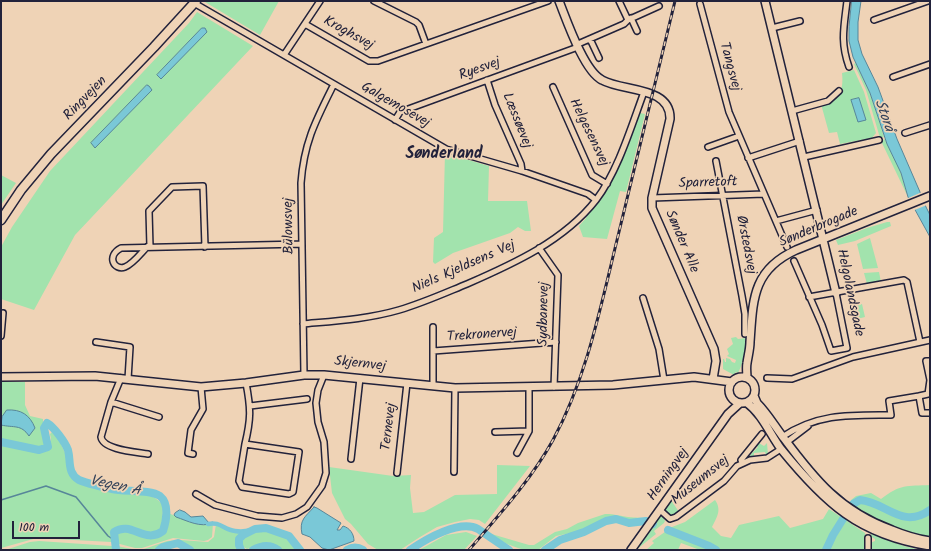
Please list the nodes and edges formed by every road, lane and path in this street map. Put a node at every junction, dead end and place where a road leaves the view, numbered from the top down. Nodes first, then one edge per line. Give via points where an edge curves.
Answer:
1 (320, 1) edge
2 (374, 1) edge
3 (548, 1) edge
4 (559, 1) edge
5 (619, 1) edge
6 (765, 1) edge
7 (847, 1) edge
8 (928, 1) edge
9 (195, 2) edge
10 (700, 4) dead end
11 (659, 6) dead end
12 (630, 19) junction
13 (874, 20) dead end
14 (800, 21) dead end
15 (305, 24) junction
16 (772, 28) junction
17 (637, 32) dead end
18 (590, 39) junction
19 (426, 44) junction
20 (578, 46) junction
21 (284, 55) junction
22 (599, 58) dead end
23 (930, 64) edge
24 (849, 67) dead end
25 (893, 77) dead end
26 (487, 80) junction
27 (334, 84) junction
28 (552, 87) dead end
29 (839, 91) dead end
30 (644, 92) junction
31 (792, 111) junction
32 (395, 120) junction
33 (930, 124) edge
34 (905, 132) dead end
35 (739, 136) junction
36 (879, 140) dead end
37 (800, 141) junction
38 (708, 147) dead end
39 (804, 157) junction
40 (748, 158) junction
41 (716, 161) dead end
42 (522, 171) junction
43 (607, 184) junction
44 (764, 194) junction
45 (724, 195) junction
46 (928, 197) edge
47 (652, 198) junction
48 (596, 200) junction
49 (817, 210) junction
50 (1, 220) edge
51 (776, 221) junction
52 (824, 239) junction
53 (302, 244) junction
54 (148, 247) junction
55 (204, 247) junction
56 (787, 247) dead end
57 (539, 248) junction
58 (794, 261) dead end
59 (836, 293) junction
60 (809, 297) junction
61 (643, 298) dead end
62 (3, 313) dead end
63 (303, 324) junction
64 (433, 327) dead end
65 (745, 334) dead end
66 (1, 336) edge
67 (930, 340) edge
68 (96, 342) dead end
69 (556, 342) junction
70 (920, 342) junction
71 (433, 351) junction
72 (930, 361) edge
73 (746, 364) junction
74 (304, 375) junction
75 (324, 375) junction
76 (1, 377) edge
77 (124, 378) junction
78 (360, 378) junction
79 (747, 378) junction
80 (767, 378) dead end
81 (664, 380) junction
82 (715, 380) junction
83 (246, 383) junction
84 (407, 383) junction
85 (434, 385) junction
86 (554, 386) junction
87 (201, 387) junction
88 (529, 387) junction
89 (455, 388) junction
90 (735, 391) junction
91 (754, 396) junction
92 (919, 396) junction
93 (307, 400) dead end
94 (111, 402) junction
95 (250, 406) junction
96 (930, 413) edge
97 (159, 417) dead end
98 (529, 431) junction
99 (495, 432) dead end
100 (762, 434) dead end
101 (783, 442) junction
102 (245, 444) junction
103 (517, 453) dead end
104 (148, 454) dead end
105 (193, 454) dead end
106 (351, 459) dead end
107 (742, 463) junction
108 (454, 472) dead end
109 (397, 473) dead end
110 (196, 494) dead end
111 (660, 510) junction
112 (868, 538) dead end
113 (930, 544) edge
114 (631, 550) edge
115 (868, 550) edge

1 - 15 street
2 - 19 street via 416,22
3 - 19 street, Kroghsvej
4 - 20 street
5 - 12 street
6 - 16 street, Helgolandsgade
7 - 24 street via 843,42
8 - 13 street
9 - 21 street, Galgemosevej
9 - 50 main road, Ringvejen via 52,154 21,190
10 - 35 street, Tangsvej via 725,98
11 - 12 street, Ryesvej
12 - 17 street
12 - 18 street, Ryesvej
14 - 16 street
15 - 19 street, Kroghsvej via 369,61 378,61
15 - 21 street
16 - 31 street, Helgolandsgade
18 - 20 street, Ryesvej
18 - 22 street
20 - 26 street, Ryesvej
20 - 30 street via 590,70 601,80
21 - 27 street, Galgemosevej
23 - 25 street
26 - 32 street, Ryesvej via 400,112
26 - 42 street, Læssøevej
27 - 32 street, Galgemosevej
27 - 53 street, Bülowsvej via 312,128 302,163
28 - 43 street, Helgesensvej via 592,175
29 - 31 street via 828,101
30 - 43 street, Niels Kjeldsens Vej
30 - 47 street, Sønder Alle via 664,100 670,114
31 - 37 street, Helgolandsgade
32 - 42 street, Galgemosevej via 446,149
33 - 34 street
35 - 38 street
35 - 40 street, Tangsvej
36 - 39 street
37 - 39 street, Helgolandsgade
37 - 40 street
39 - 49 street, Helgolandsgade
40 - 44 street, Tangsvej
41 - 45 street, Ørstedsvej
42 - 48 street, Galgemosevej via 588,194
43 - 48 street, Niels Kjeldsens Vej
44 - 45 street, Sparretoft
44 - 51 street, Tangsvej
45 - 47 street, Sparretoft
45 - 65 street, Ørstedsvej via 745,314
46 - 52 street, Sønderbrogade
47 - 82 street, Sønder Alle via 655,216 714,349
48 - 57 street, Niels Kjeldsens Vej via 571,225
49 - 51 street
49 - 52 street, Helgolandsgade
51 - 56 street, Tangsvej
52 - 59 street, Helgolandsgade
52 - 73 street, Sønderbrogade via 780,258 764,275 754,301
53 - 55 street
53 - 63 street, Bülowsvej
54 - 54 street via 127,266 121,268 113,261 112,256 121,248
54 - 55 street
54 - 55 street via 149,211 172,187 203,186
57 - 63 street, Niels Kjeldsens Vej via 495,272 398,310 351,320
57 - 69 street, Sydbanevej via 558,275
58 - 60 street
59 - 60 street
59 - 60 street, Helgolandsgade via 847,348 831,351
59 - 70 street via 904,280 907,282
61 - 81 street via 659,349
62 - 66 street
63 - 74 street, Bülowsvej
64 - 71 street
67 - 70 street
68 - 77 street via 130,347
69 - 71 street, Trekronervej
69 - 86 street, Sydbanevej
70 - 80 street via 853,357 792,379
71 - 85 street
72 - 92 street via 926,361 930,380 928,394
73 - 79 street, Sønderbrogade
73 - 90 street, Sønderbrogade
74 - 75 street, Skjernvej
74 - 83 street, Skjernvej
75 - 78 street, Skjernvej
75 - 110 street via 316,404 324,442 326,473 322,486 307,507 282,518 257,516 214,505
76 - 77 street, Skjernvej
77 - 87 street, Skjernvej
77 - 94 street
78 - 84 street, Skjernvej
78 - 106 street
79 - 90 street
79 - 91 street via 754,385
81 - 82 street, Skjernvej via 698,377
81 - 86 street, Skjernvej via 613,385
82 - 90 street
83 - 87 street, Skjernvej
83 - 95 street
84 - 85 street, Skjernvej
84 - 109 street, Ternevej
85 - 89 street, Skjernvej
86 - 88 street, Skjernvej
87 - 105 street via 202,409 191,430 188,454
88 - 89 street, Skjernvej
88 - 98 street
89 - 108 street
90 - 91 street
90 - 101 street
90 - 111 street, Herningvej via 728,414
91 - 101 street
92 - 96 street via 922,413
92 - 101 street, Museumsvej via 889,401 891,415 833,416 790,432
93 - 95 street
94 - 97 street
94 - 104 street via 102,441 123,450
95 - 102 street via 250,422
98 - 99 street
98 - 103 street
100 - 107 street via 741,460
101 - 107 street, Museumsvej via 767,458
101 - 113 street via 829,492 851,510 876,524
101 - 113 street via 808,479 837,508 871,530 914,543
102 - 102 street via 299,452 293,492 289,494 242,487 239,481
107 - 111 street, Museumsvej via 724,481 676,517 670,519
111 - 114 street, Herningvej
112 - 115 street

